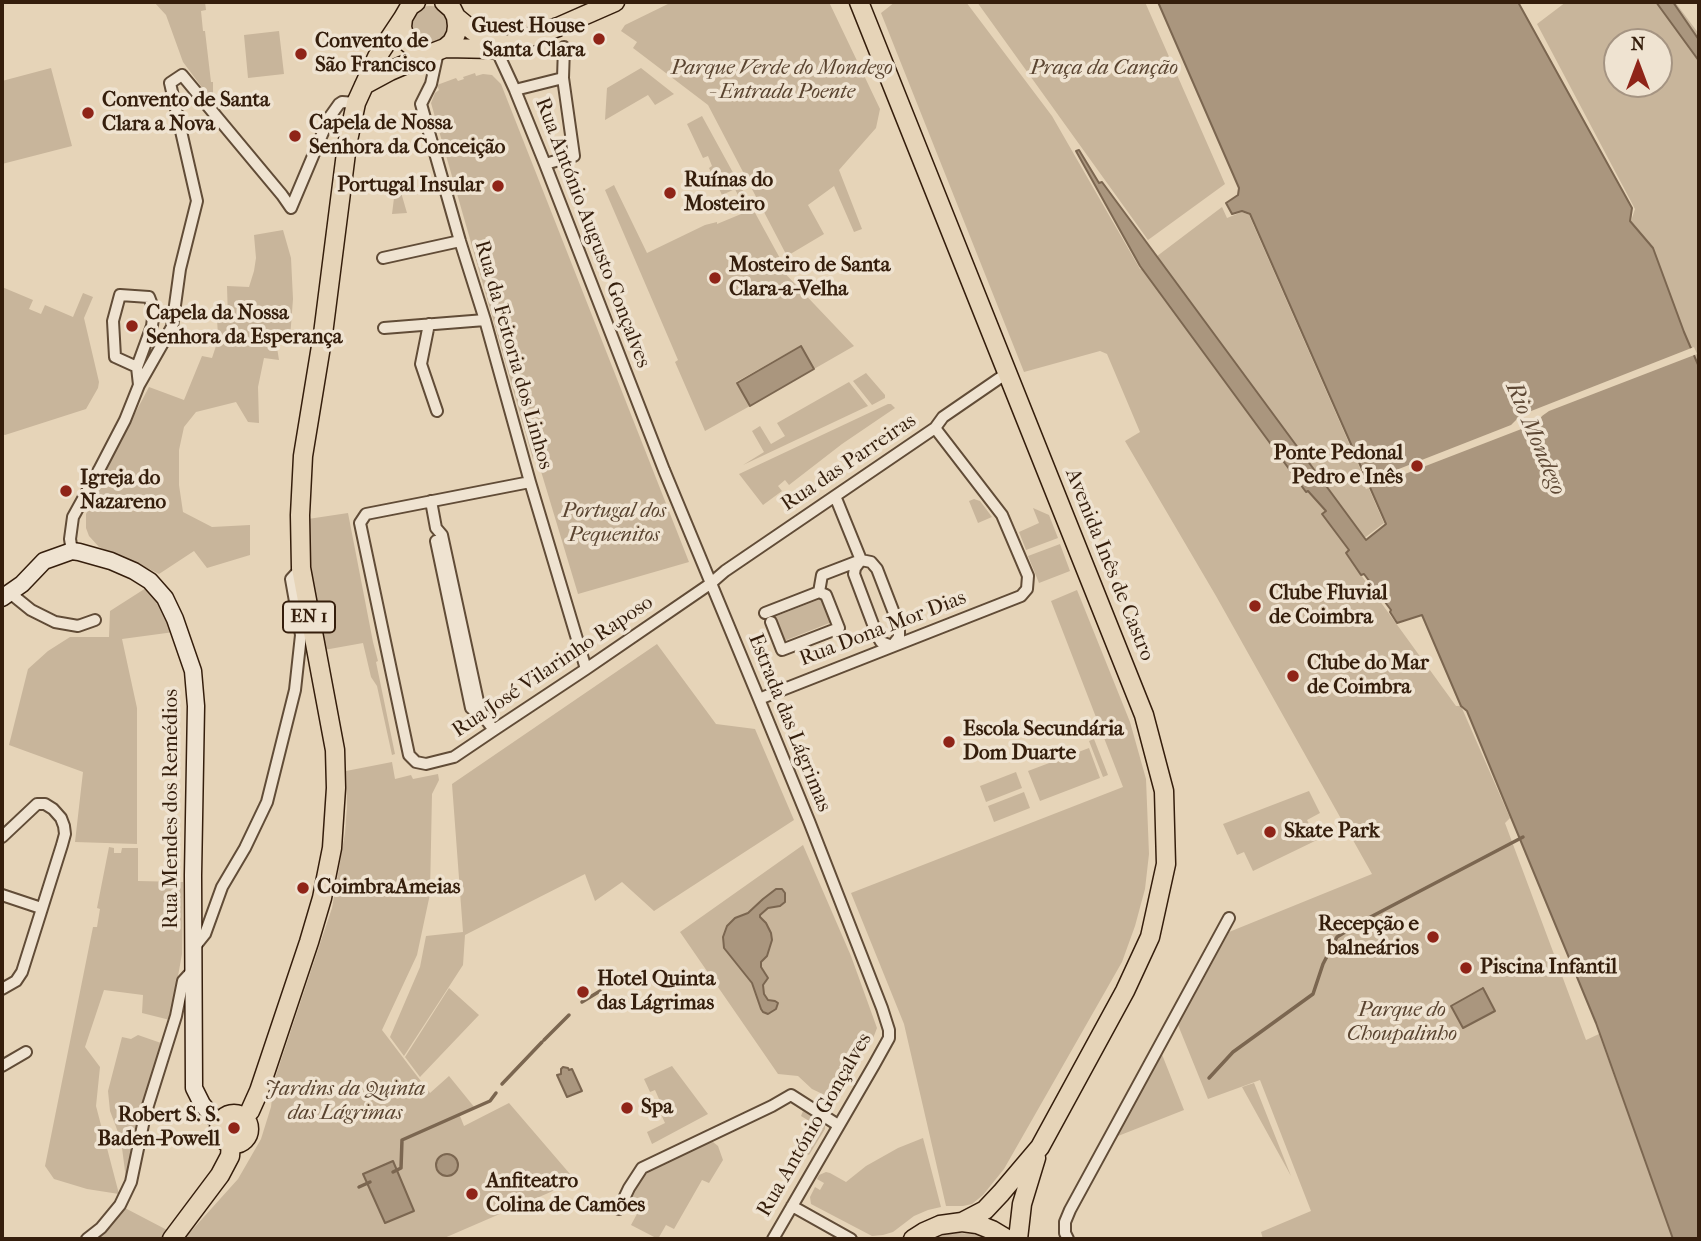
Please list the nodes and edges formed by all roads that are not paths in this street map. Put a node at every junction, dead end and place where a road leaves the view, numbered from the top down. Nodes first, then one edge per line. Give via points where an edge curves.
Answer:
1 (415, 2) edge
2 (615, 2) edge
3 (859, 2) edge
4 (450, 7) edge
5 (403, 18) junction
6 (502, 47) junction
7 (564, 47) dead end
8 (438, 51) junction
9 (564, 78) junction
10 (364, 85) junction
11 (515, 90) junction
12 (356, 103) junction
13 (545, 164) junction
14 (460, 240) junction
15 (383, 258) dead end
16 (485, 320) junction
17 (429, 324) junction
18 (384, 328) dead end
19 (137, 368) junction
20 (1007, 373) junction
21 (139, 384) junction
22 (437, 411) dead end
23 (935, 428) junction
24 (649, 433) joint
25 (530, 482) junction
26 (835, 496) junction
27 (430, 501) junction
28 (72, 551) junction
29 (860, 560) junction
30 (301, 568) junction
31 (710, 584) junction
32 (819, 592) junction
33 (6, 596) edge
34 (95, 620) dead end
35 (892, 646) junction
36 (586, 669) junction
37 (759, 699) junction
38 (494, 730) junction
39 (2, 837) edge
40 (2, 895) edge
41 (41, 908) junction
42 (1228, 918) dead end
43 (193, 949) junction
44 (193, 970) junction
45 (2, 989) edge
46 (889, 1030) joint
47 (26, 1052) dead end
48 (2, 1066) edge
49 (244, 1118) junction
50 (220, 1122) junction
51 (838, 1125) junction
52 (231, 1143) junction
53 (1040, 1147) junction
54 (792, 1206) junction
55 (619, 1209) dead end
56 (962, 1222) junction
57 (87, 1239) edge
58 (172, 1239) edge
59 (773, 1239) edge
60 (851, 1239) edge
61 (914, 1239) edge
62 (1007, 1239) edge
63 (1018, 1239) edge
64 (1068, 1239) edge

1 - 5 main road, EN 1
2 - 6 main road
3 - 20 main road, Avenida Inês de Castro
4 - 6 main road via 473,31
4 - 8 main road via 456,34
5 - 8 main road via 408,43 423,52
5 - 10 main road, EN 1
6 - 8 main road
6 - 11 street, Rua António Augusto Gonçalves
7 - 9 street
8 - 10 main road
8 - 14 street, Rua da Feitoria dos Linhos via 421,104
9 - 11 street
9 - 13 street via 574,156
10 - 12 main road, EN 1
11 - 13 street, Rua António Augusto Gonçalves
12 - 21 street via 342,102 329,118 291,208 182,75 170,83 197,201 172,327
12 - 30 main road, EN 1 via 305,435
13 - 24 street, Rua António Augusto Gonçalves
14 - 15 street
14 - 16 street, Rua da Feitoria dos Linhos
16 - 17 street
16 - 25 street, Rua da Feitoria dos Linhos
17 - 18 street
17 - 22 street via 421,364
19 - 19 street via 153,310 149,297 120,295 113,321 115,357
19 - 21 street
20 - 23 street, Rua das Parreiras via 943,417
20 - 53 main road, Avenida Inês de Castro via 1144,715 1164,791 1166,864 1150,937
21 - 28 street via 73,517
23 - 26 street, Rua das Parreiras
23 - 35 street, Rua Dona Mor Dias via 1002,515 1028,576 1027,589 1021,596
24 - 31 street, Estrada das Lágrimas
25 - 27 street
25 - 36 street, Rua da Feitoria dos Linhos
26 - 29 street
26 - 31 street, Rua das Parreiras
27 - 38 street via 442,535 482,716
27 - 38 street, Rua José Vilarinho Raposo via 366,514 360,523 409,755 426,764 454,757
28 - 33 street via 44,561
28 - 43 street, Rua Mendes dos Remédios via 111,561 150,581 165,598 193,671
29 - 32 street via 822,575
29 - 35 street via 854,574 877,635
29 - 35 street via 877,569 899,626 899,637
30 - 43 street via 292,579 301,635 295,690 267,802 222,887 205,934
30 - 49 main road, EN 1 via 334,750 332,848 309,942 259,1091
31 - 36 street, Rua José Vilarinho Raposo
31 - 37 street, Estrada das Lágrimas
32 - 32 street via 768,617 782,650 839,628 826,595
33 - 34 street via 55,622 78,626
35 - 37 street, Rua Dona Mor Dias
36 - 38 street, Rua José Vilarinho Raposo
37 - 46 street, Estrada das Lágrimas
39 - 41 street via 37,804 45,804 61,818 65,834
40 - 41 street
41 - 45 street via 22,972
42 - 64 street via 1069,1210 1065,1222
43 - 44 street, Rua Mendes dos Remédios
44 - 50 street, Rua Mendes dos Remédios via 194,1088
44 - 57 street via 183,981 131,1182 120,1205
46 - 51 street, Rua António Gonçalves via 889,1038
47 - 48 street
49 - 50 main road via 232,1114
49 - 52 main road, EN 1 via 247,1136
50 - 52 main road via 219,1134
51 - 54 street, Rua António Gonçalves
51 - 55 street via 792,1095 642,1168
52 - 58 main road, EN 1 via 220,1175
53 - 56 main road, Avenida Inês de Castro via 985,1210
53 - 63 main road, Avenida Inês de Castro via 1022,1203
54 - 59 street, Rua António Gonçalves
54 - 60 street
56 - 61 main road via 940,1225
56 - 62 main road

